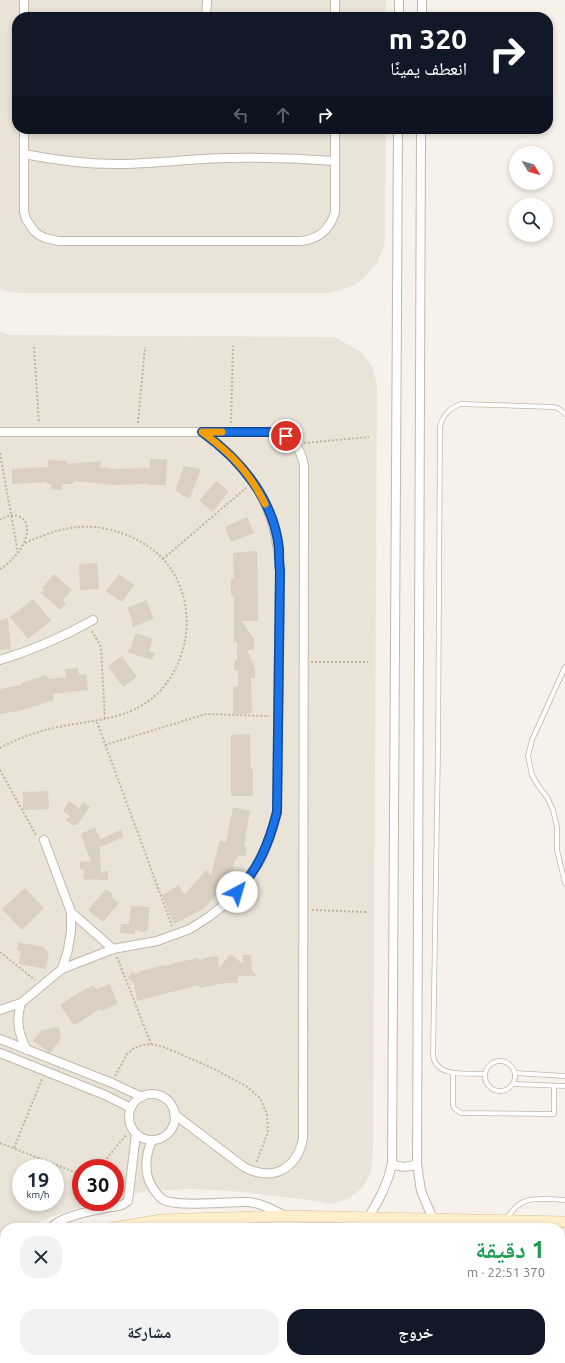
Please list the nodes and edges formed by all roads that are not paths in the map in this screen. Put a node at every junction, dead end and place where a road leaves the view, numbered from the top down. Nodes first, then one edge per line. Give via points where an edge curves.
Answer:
1 (24, 0) edge
2 (207, 0) edge
3 (335, 0) edge
4 (399, 0) edge
5 (422, 0) edge
6 (24, 12) edge
7 (206, 12) edge
8 (335, 12) edge
9 (399, 12) edge
10 (422, 12) edge
11 (24, 134) edge
12 (335, 134) edge
13 (398, 134) edge
14 (421, 134) edge
15 (24, 154) junction
16 (335, 161) junction
17 (565, 414) edge
18 (0, 432) edge
19 (202, 432) junction
20 (93, 620) dead end
21 (0, 660) edge
22 (565, 667) edge
23 (45, 843) road end
24 (565, 883) edge
25 (71, 912) junction
26 (113, 949) junction
27 (62, 969) junction
28 (21, 1002) junction
29 (0, 1010) edge
30 (0, 1039) edge
31 (27, 1050) junction
32 (0, 1053) edge
33 (453, 1072) junction
34 (514, 1073) junction
35 (485, 1074) junction
36 (565, 1076) edge
37 (512, 1084) junction
38 (554, 1086) junction
39 (565, 1086) edge
40 (142, 1096) junction
41 (131, 1108) junction
42 (174, 1114) junction
43 (134, 1131) junction
44 (152, 1140) junction
45 (392, 1164) junction
46 (417, 1164) junction
47 (565, 1200) edge
48 (286, 1216) junction
49 (368, 1218) junction
50 (506, 1221) junction
51 (565, 1222) edge
52 (57, 1223) edge
53 (143, 1223) edge
54 (422, 1223) edge
55 (433, 1223) edge
56 (457, 1223) edge

1 - 6 street
2 - 7 street
3 - 8 street
4 - 9 street
5 - 10 street
11 - 15 street
12 - 16 street
13 - 45 street
14 - 46 street
15 - 16 street via 69,162 114,164 232,158
15 - 16 street via 26,219 39,235 58,241 308,241 321,235 333,219
17 - 33 lane via 553,407 462,404 446,412 440,427 433,1056 437,1067 445,1072
18 - 19 street
19 - 26 street via 234,458 253,482 268,509 278,548 280,571 277,812 260,861 229,901 190,929 158,941
19 - 42 street via 275,432 286,436 295,444 304,465 300,1150 295,1160 276,1173 253,1172
20 - 21 street via 32,650
22 - 24 lane via 532,740 528,756 535,781 552,806 557,827 558,857
23 - 25 street
25 - 26 street
25 - 27 street via 71,931
26 - 27 street
27 - 28 street
28 - 29 street
28 - 31 street via 19,1031
30 - 31 street
31 - 40 street
32 - 41 street
33 - 35 lane
33 - 38 lane via 453,1106 461,1113 554,1114
34 - 35 lane via 510,1064 501,1061 491,1064
34 - 36 lane
34 - 37 lane
35 - 37 lane via 485,1081 495,1090 505,1090
37 - 38 lane
38 - 39 lane
40 - 41 street
40 - 42 street via 152,1094 163,1097 170,1104
41 - 43 street via 129,1118
42 - 44 street via 169,1132
43 - 44 street via 141,1137
43 - 52 street via 128,1201 122,1205 71,1216
44 - 48 street via 147,1151 147,1175 151,1186 162,1199 176,1203 248,1202 268,1207
45 - 46 street via 407,1167
45 - 49 street via 383,1193
46 - 55 street via 421,1191
47 - 50 lane via 526,1200 514,1208
48 - 49 street
48 - 53 street via 161,1220
49 - 54 street
50 - 51 street
50 - 56 street

